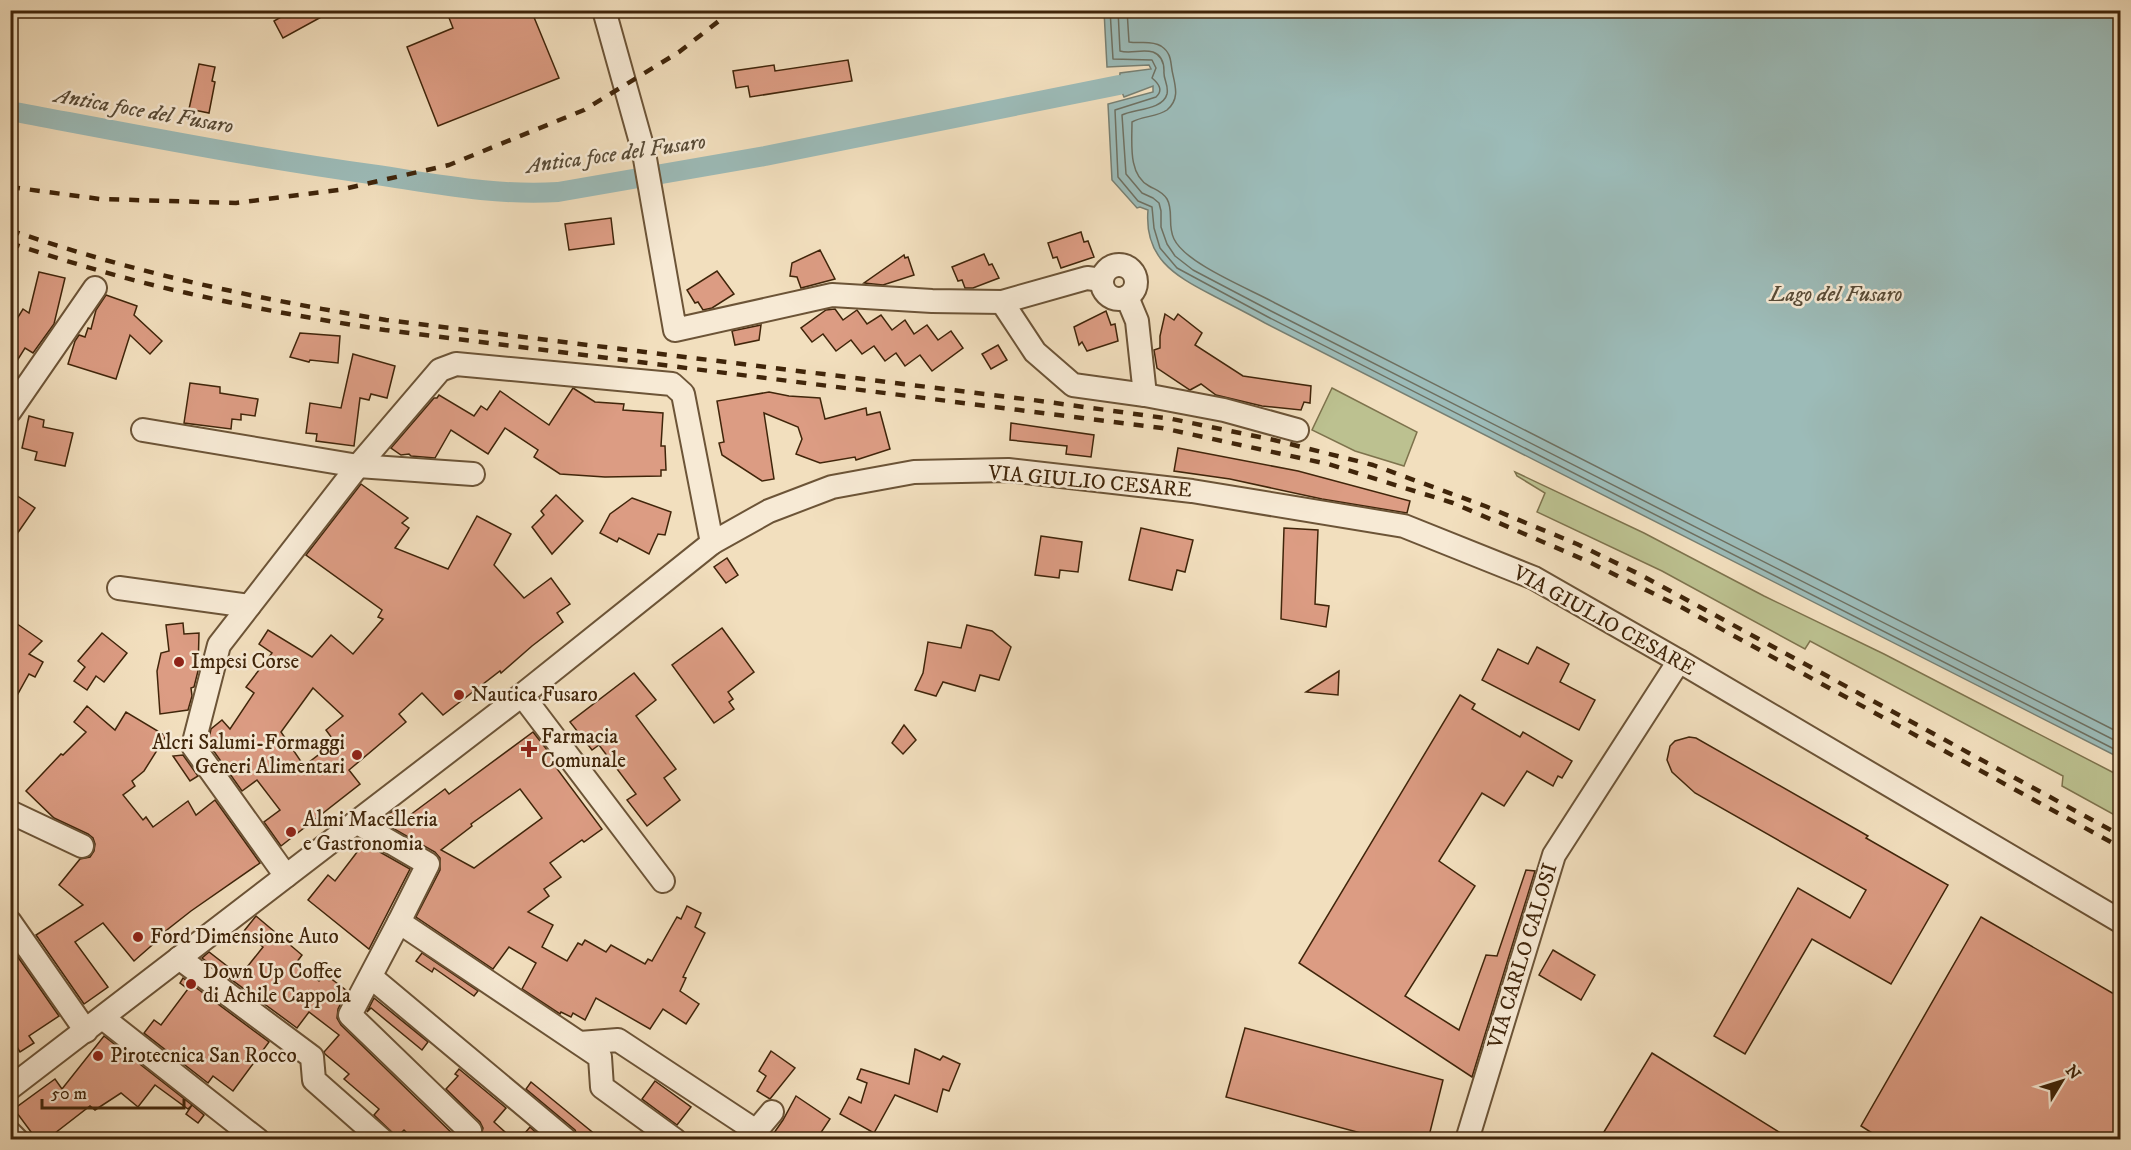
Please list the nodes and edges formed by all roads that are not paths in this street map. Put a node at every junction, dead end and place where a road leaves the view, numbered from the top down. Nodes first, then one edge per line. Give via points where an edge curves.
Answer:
1 (604, 10) edge
2 (1101, 280) junction
3 (95, 288) dead end
4 (1127, 297) junction
5 (1002, 302) junction
6 (1145, 395) junction
7 (10, 411) edge
8 (143, 430) dead end
9 (1297, 430) dead end
10 (358, 466) junction
11 (473, 474) dead end
12 (712, 543) junction
13 (119, 588) dead end
14 (249, 606) junction
15 (1679, 661) junction
16 (522, 694) junction
17 (10, 812) edge
18 (356, 822) junction
19 (82, 846) dead end
20 (286, 876) junction
21 (663, 881) dead end
22 (2121, 921) edge
23 (10, 922) edge
24 (399, 922) junction
25 (180, 958) junction
26 (371, 977) junction
27 (94, 1025) junction
28 (580, 1043) junction
29 (10, 1088) edge
30 (772, 1112) dead end
31 (470, 1131) dead end
32 (10, 1133) edge
33 (17, 1140) edge
34 (258, 1140) edge
35 (382, 1140) edge
36 (566, 1140) edge
37 (675, 1140) edge
38 (1467, 1140) edge

1 - 5 street via 646,163 675,330 832,295
2 - 4 street via 1107,295
2 - 4 street via 1112,266 1129,267 1137,283
2 - 5 street via 1087,278
3 - 7 street
4 - 6 street via 1137,321
5 - 6 street via 1035,352 1073,385
6 - 9 street via 1224,410
8 - 10 street
10 - 11 street
10 - 12 street via 440,370 456,364 672,384 683,394
10 - 14 street
12 - 15 street, VIA GIULIO CESARE via 769,511 831,487 914,472 1008,470 1191,491 1404,526 1534,578
12 - 16 street, VIA GIULIO CESARE
13 - 14 street
14 - 20 street via 219,645 193,746
15 - 22 street, VIA GIULIO CESARE
15 - 38 street, VIA CARLO CALOSI via 1554,855
16 - 18 street, VIA GIULIO CESARE
16 - 21 street
17 - 19 street
18 - 20 street, VIA GIULIO CESARE
18 - 24 street via 428,864
20 - 25 street, VIA GIULIO CESARE
23 - 27 street
24 - 26 street
24 - 28 street
25 - 27 street, VIA GIULIO CESARE
25 - 35 street via 312,1057 314,1080
26 - 31 street via 350,1016
26 - 36 street
27 - 29 street, VIA GIULIO CESARE
27 - 34 street
28 - 30 street via 618,1040 756,1131
28 - 37 street via 600,1057 602,1086
32 - 33 street

